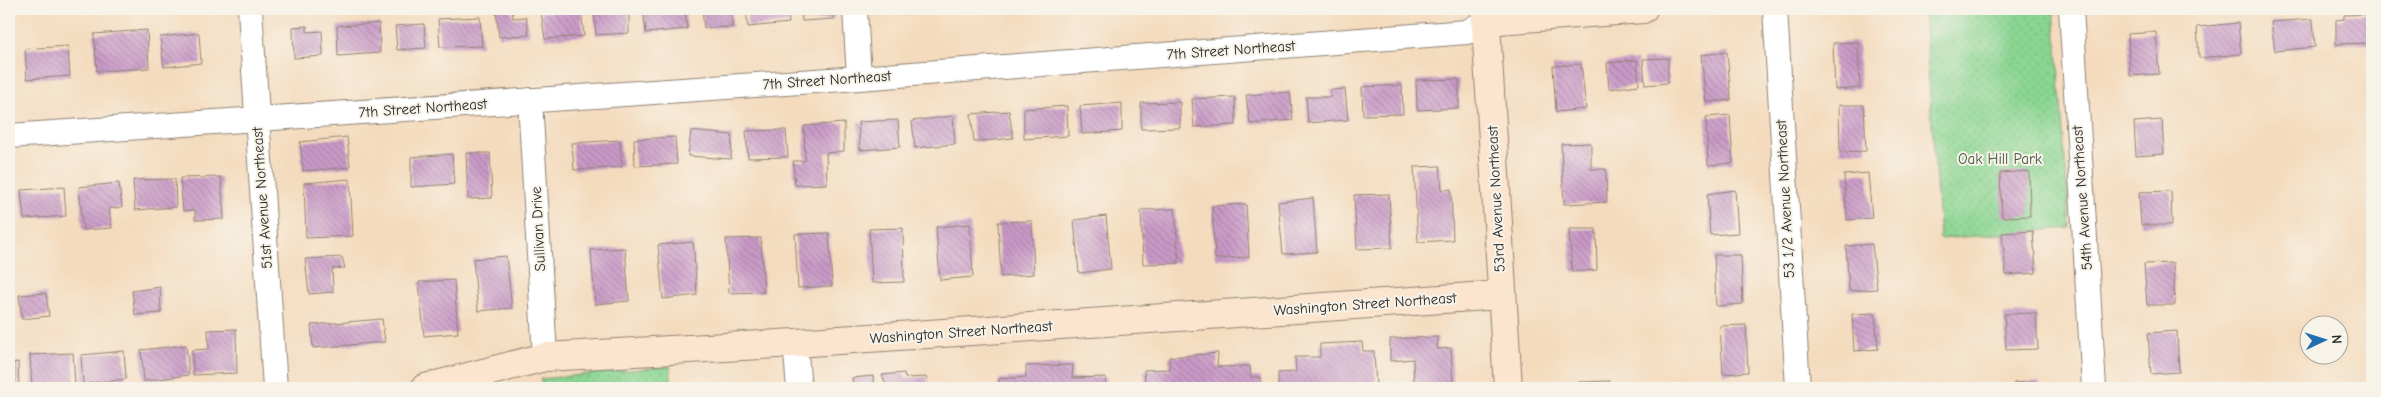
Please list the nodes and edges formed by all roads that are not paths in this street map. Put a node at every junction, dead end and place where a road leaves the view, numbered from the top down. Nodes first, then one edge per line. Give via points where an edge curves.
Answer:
1 (250, 9) edge
2 (855, 9) edge
3 (1643, 9) edge
4 (1775, 9) edge
5 (2071, 9) edge
6 (1485, 15) edge
7 (859, 78) junction
8 (530, 100) junction
9 (257, 119) junction
10 (9, 136) edge
11 (1501, 295) junction
12 (795, 343) junction
13 (545, 357) junction
14 (275, 388) edge
15 (425, 388) edge
16 (799, 388) edge
17 (1508, 388) edge
18 (1798, 388) edge
19 (2094, 388) edge

1 - 9 street, 51st Avenue Northeast
2 - 7 street
3 - 6 street, 7th Street Northeast
4 - 18 street, 53 1/2 Avenue Northeast
5 - 19 street, 54th Avenue Northeast
6 - 7 street, 7th Street Northeast via 1467,32
6 - 11 street, 53rd Avenue Northeast
7 - 8 street, 7th Street Northeast
8 - 9 street, 7th Street Northeast
8 - 13 street, Sullivan Drive
9 - 10 street, 7th Street Northeast
9 - 14 street, 51st Avenue Northeast
11 - 12 street, Washington Street Northeast
11 - 17 street, 53rd Avenue Northeast
12 - 13 street, Washington Street Northeast
12 - 16 street
13 - 15 street, Washington Street Northeast

